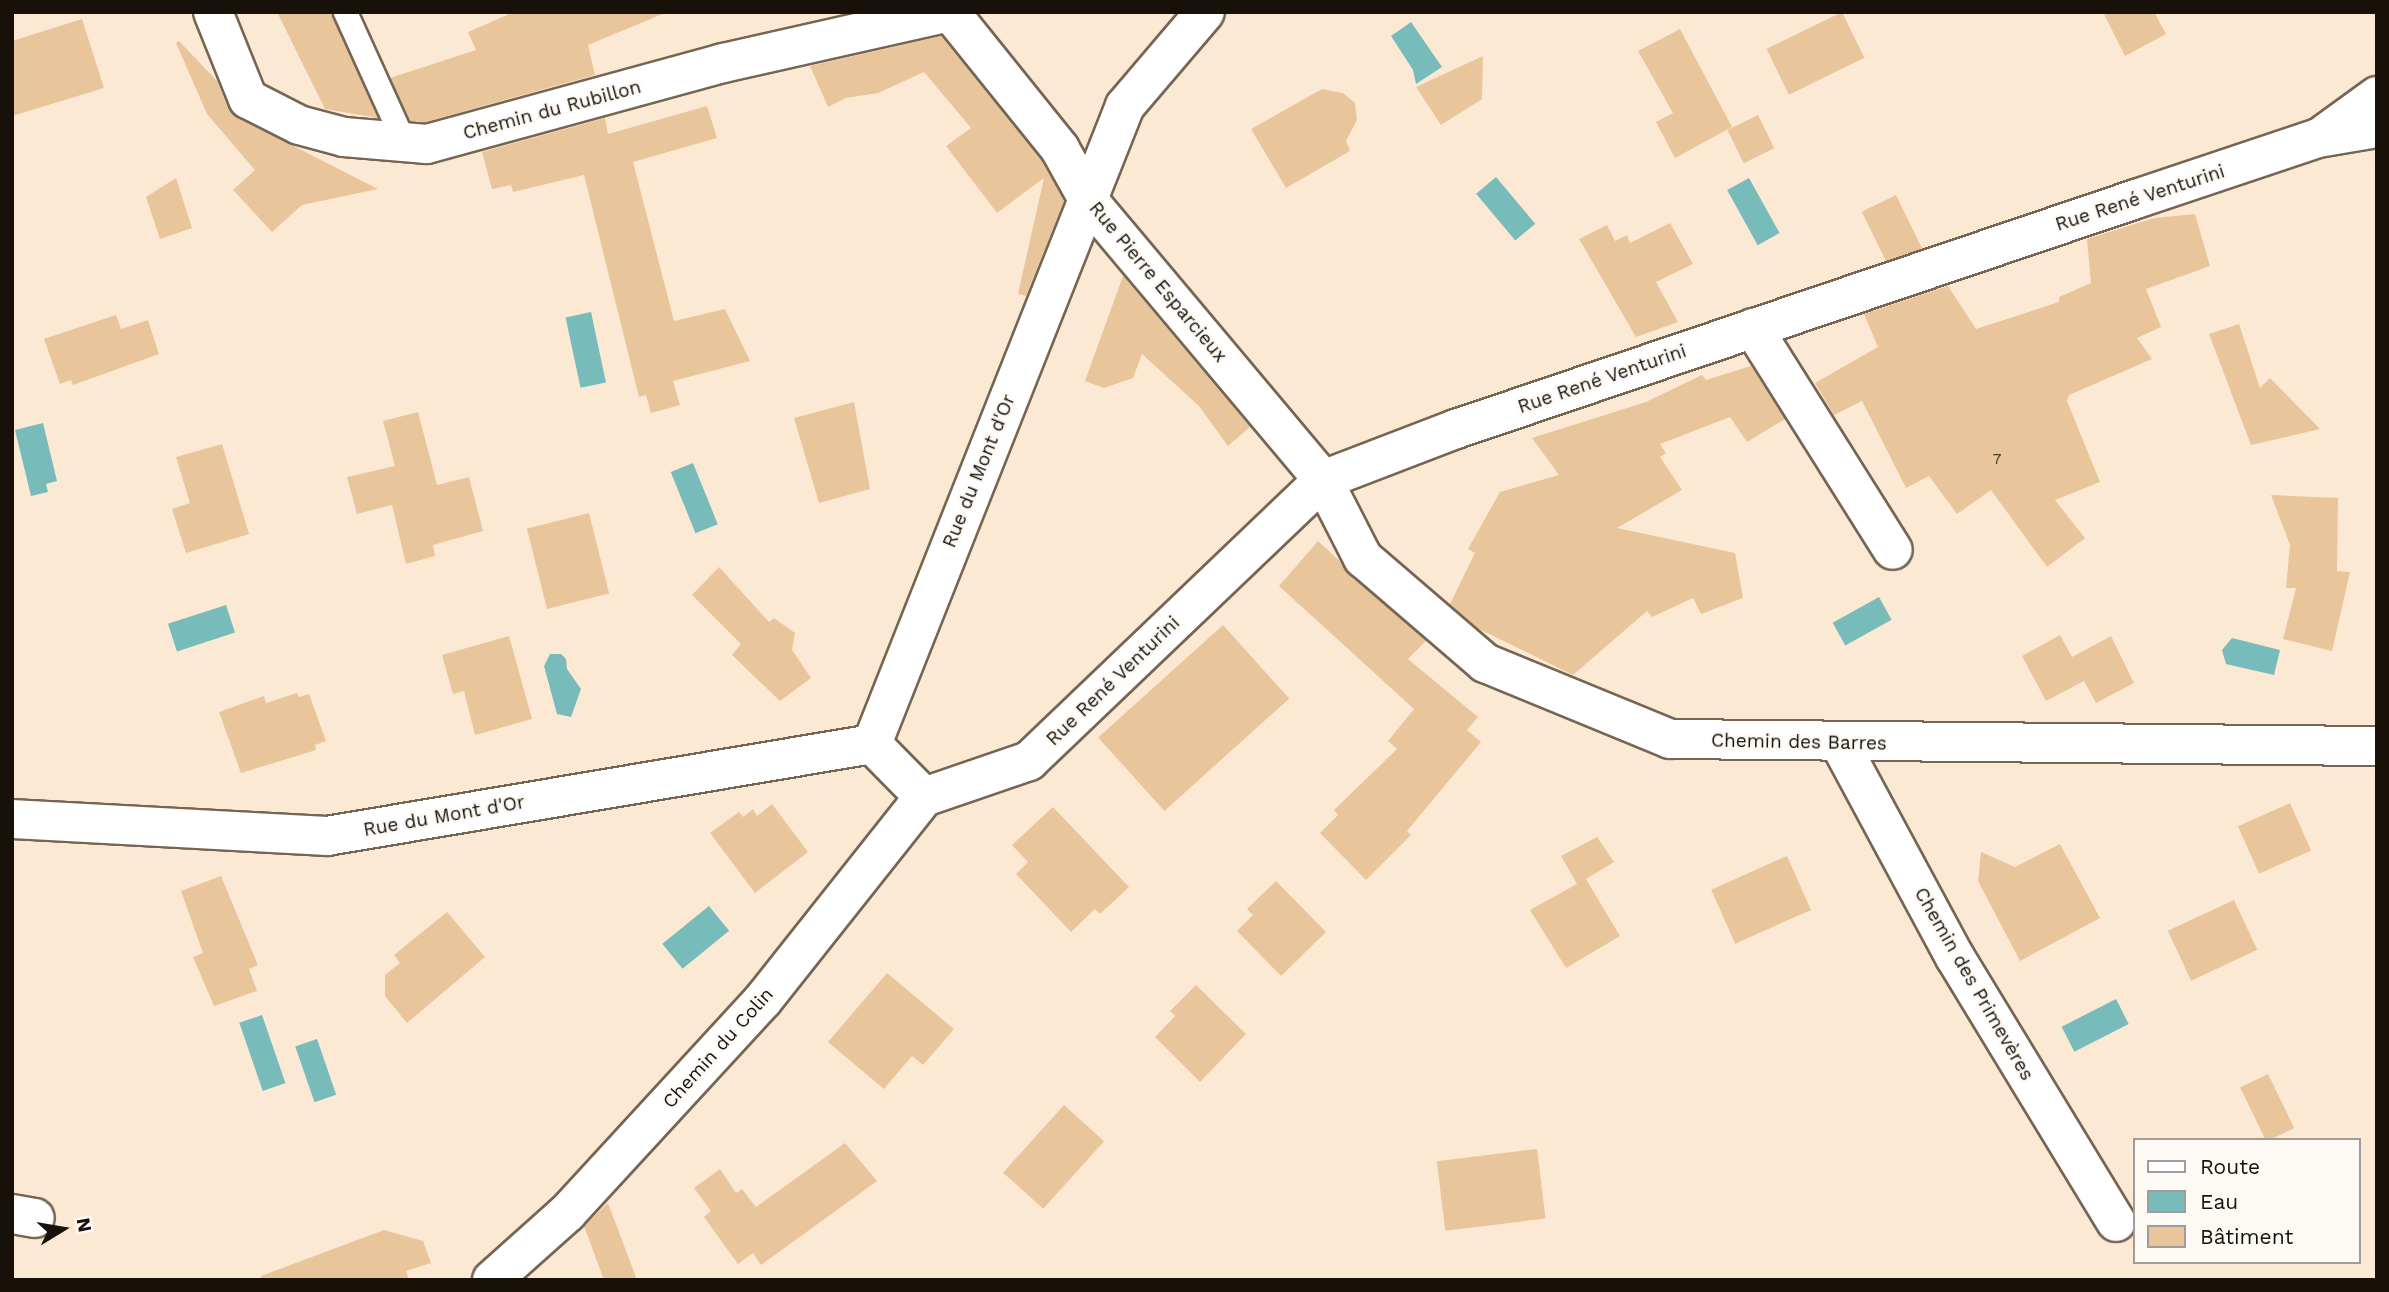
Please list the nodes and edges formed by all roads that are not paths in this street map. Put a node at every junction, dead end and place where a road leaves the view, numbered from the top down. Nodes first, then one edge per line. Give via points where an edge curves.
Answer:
1 (213, 12) edge
2 (345, 12) edge
3 (950, 12) edge
4 (1205, 12) edge
5 (2377, 96) edge
6 (2377, 128) edge
7 (2318, 138) junction
8 (404, 142) junction
9 (1089, 201) junction
10 (1753, 328) junction
11 (1323, 480) junction
12 (1893, 550) dead end
13 (1839, 743) junction
14 (872, 744) junction
15 (2377, 746) edge
16 (924, 797) junction
17 (12, 819) edge
18 (2116, 1222) dead end
19 (492, 1280) edge

1 - 8 street, Chemin du Rubillon via 248,99 299,125 344,137
2 - 8 lane
3 - 8 street, Chemin du Rubillon via 723,63 426,144
3 - 9 street, Rue Pierre Esparcieux via 1060,149
4 - 9 street, Rue du Mont d'Or via 1125,106
5 - 7 street
6 - 7 street, Rue René Venturini
7 - 10 street, Rue René Venturini
9 - 11 street, Rue Pierre Esparcieux
9 - 14 street, Rue du Mont d'Or
10 - 11 street, Rue René Venturini via 1456,429
10 - 12 street
11 - 13 street, Chemin des Barres via 1363,558 1485,663 1670,739
11 - 16 street, Rue René Venturini via 1029,761
13 - 15 street, Chemin des Barres
13 - 18 street, Chemin des Primevères via 1955,957
14 - 16 street
14 - 17 street, Rue du Mont d'Or via 327,836
16 - 19 street, Chemin du Colin via 763,1000 567,1213

